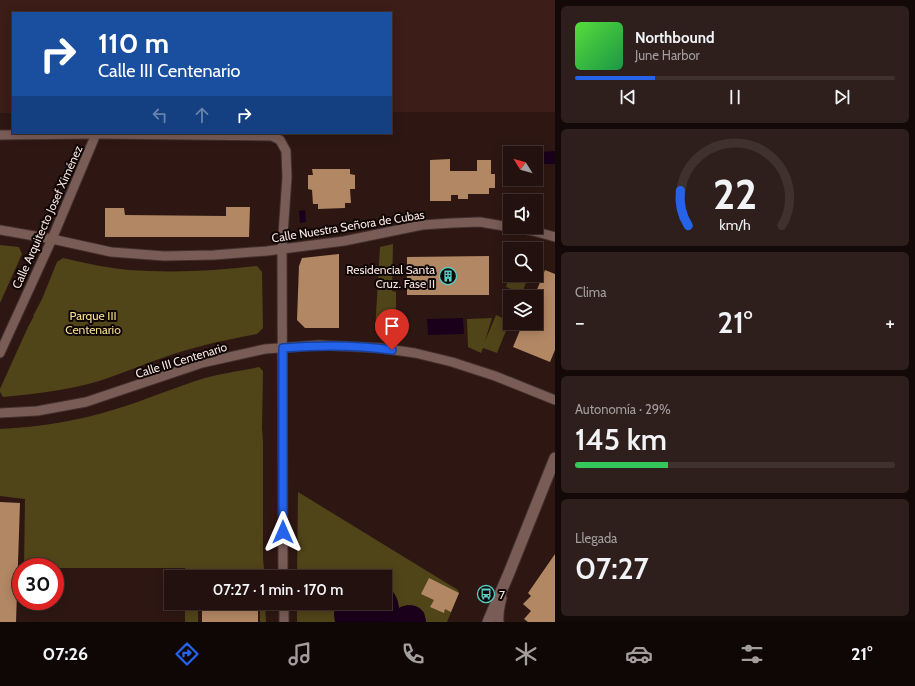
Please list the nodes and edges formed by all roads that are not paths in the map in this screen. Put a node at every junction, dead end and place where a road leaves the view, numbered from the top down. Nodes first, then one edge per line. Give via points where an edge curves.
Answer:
1 (96, 134) junction
2 (0, 135) edge
3 (503, 226) edge
4 (0, 230) edge
5 (543, 234) edge
6 (555, 237) edge
7 (52, 239) junction
8 (282, 249) junction
9 (283, 348) junction
10 (0, 353) edge
11 (555, 400) edge
12 (0, 413) edge
13 (555, 458) edge
14 (283, 570) edge
15 (509, 573) junction
16 (284, 610) edge
17 (284, 622) edge
18 (488, 622) edge
19 (499, 622) edge

1 - 2 street
1 - 7 street, Calle Arquitecto Josef Ximénez
1 - 8 street via 272,136 280,140 286,151 287,177
3 - 8 street, Calle Nuestra Señora de Cubas via 480,222 422,225 344,241
4 - 7 street, Calle Nuestra Señora de Cubas
5 - 6 street, Calle Nuestra Señora de Cubas
7 - 8 street, Calle Nuestra Señora de Cubas via 111,252 164,256 267,252
7 - 10 street, Calle Arquitecto Josef Ximénez
8 - 9 street
9 - 11 street, Calle III Centenario via 380,348 416,353 496,376
9 - 12 street, Calle III Centenario via 264,349 202,363 86,402 37,411
9 - 14 street
13 - 15 street
15 - 18 street
15 - 19 street via 500,606
16 - 17 street

